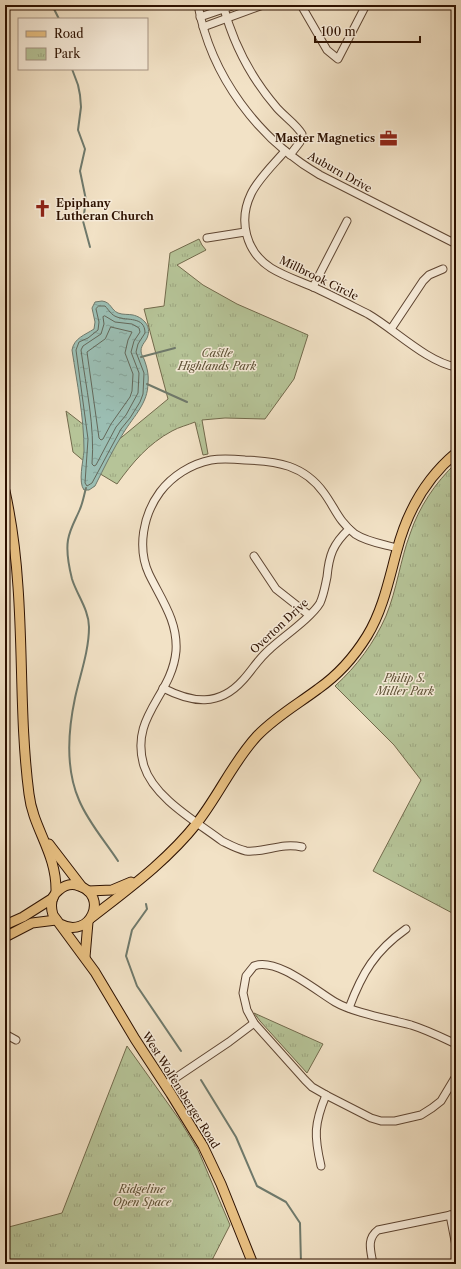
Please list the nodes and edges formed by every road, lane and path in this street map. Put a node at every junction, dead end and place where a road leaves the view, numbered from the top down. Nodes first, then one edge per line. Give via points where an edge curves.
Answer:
1 (198, 5) edge
2 (235, 5) edge
3 (263, 5) edge
4 (301, 5) edge
5 (366, 5) edge
6 (224, 7) edge
7 (200, 17) junction
8 (227, 19) junction
9 (203, 27) junction
10 (287, 152) junction
11 (347, 221) dead end
12 (245, 232) junction
13 (207, 238) dead end
14 (456, 244) edge
15 (443, 269) dead end
16 (313, 287) junction
17 (391, 329) junction
18 (456, 367) edge
19 (456, 453) edge
20 (5, 491) edge
21 (349, 528) junction
22 (397, 548) junction
23 (254, 556) dead end
24 (309, 615) junction
25 (163, 688) junction
26 (198, 823) junction
27 (43, 836) junction
28 (302, 847) dead end
29 (142, 878) junction
30 (85, 889) junction
31 (55, 895) junction
32 (89, 920) junction
33 (58, 922) junction
34 (5, 925) edge
35 (406, 929) dead end
36 (5, 937) edge
37 (85, 957) junction
38 (349, 1008) junction
39 (254, 1023) junction
40 (5, 1034) edge
41 (16, 1040) dead end
42 (456, 1044) edge
43 (456, 1076) edge
44 (165, 1085) junction
45 (326, 1095) junction
46 (321, 1166) dead end
47 (453, 1214) edge
48 (456, 1246) edge
49 (254, 1264) edge
50 (373, 1264) edge

1 - 7 street, Auburn Drive
2 - 6 street
3 - 8 street
4 - 5 street via 327,50 338,58
6 - 7 street
6 - 8 street
7 - 9 street, Auburn Drive
8 - 9 street
8 - 10 street, Millbrook Circle via 241,56 255,78 276,107 302,134 300,142
9 - 10 street, Auburn Drive via 218,66 238,100 259,126
10 - 12 street, Millbrook Circle via 252,192 244,215
10 - 14 street, Auburn Drive via 320,175
11 - 16 street
12 - 13 street
12 - 16 street, Millbrook Circle via 251,248 266,265
15 - 17 street via 429,275 423,281
16 - 17 street, Millbrook Circle
17 - 18 street, Millbrook Circle via 432,358
19 - 22 main road via 441,467 420,494 406,520
20 - 27 main road via 18,587 26,773 36,822
21 - 22 street via 368,540
21 - 24 street, Overton Drive via 332,551 325,590 319,604
21 - 25 street via 317,484 300,471 282,464 251,460 210,460 173,478 161,490 152,505 144,527 143,546 148,572 170,615 176,641 169,677
22 - 26 main road via 379,611 361,646 332,678 270,724 253,740
23 - 24 street via 276,589
24 - 25 street, Overton Drive via 259,659 239,684 220,697 194,700 177,696
25 - 26 street via 149,711 142,730 141,749 144,767 152,783 163,796
26 - 28 street via 222,841 244,850 257,851 284,845
26 - 29 main road
27 - 30 main road
27 - 31 main road via 56,873
29 - 30 main road via 112,890
29 - 32 main road
30 - 31 main road via 76,884 69,885 62,887
30 - 32 main road via 91,895 94,904 93,914
31 - 33 main road via 52,909
31 - 34 main road via 23,917
32 - 33 main road via 84,925 74,927
32 - 37 main road
33 - 36 main road via 32,923
33 - 37 main road, West Wolfensberger Road
35 - 38 street via 394,937 373,959 364,972
37 - 44 main road, West Wolfensberger Road
38 - 39 street via 287,971 265,963 254,966 246,976 243,993 247,1010
38 - 42 street via 424,1030
39 - 44 street
39 - 45 street via 312,1087
40 - 41 street
43 - 45 street via 441,1101 432,1108 421,1115 395,1122 371,1118
44 - 49 main road, West Wolfensberger Road via 203,1146
45 - 46 street via 317,1118 316,1131
47 - 48 street
47 - 50 street via 378,1230 370,1242

